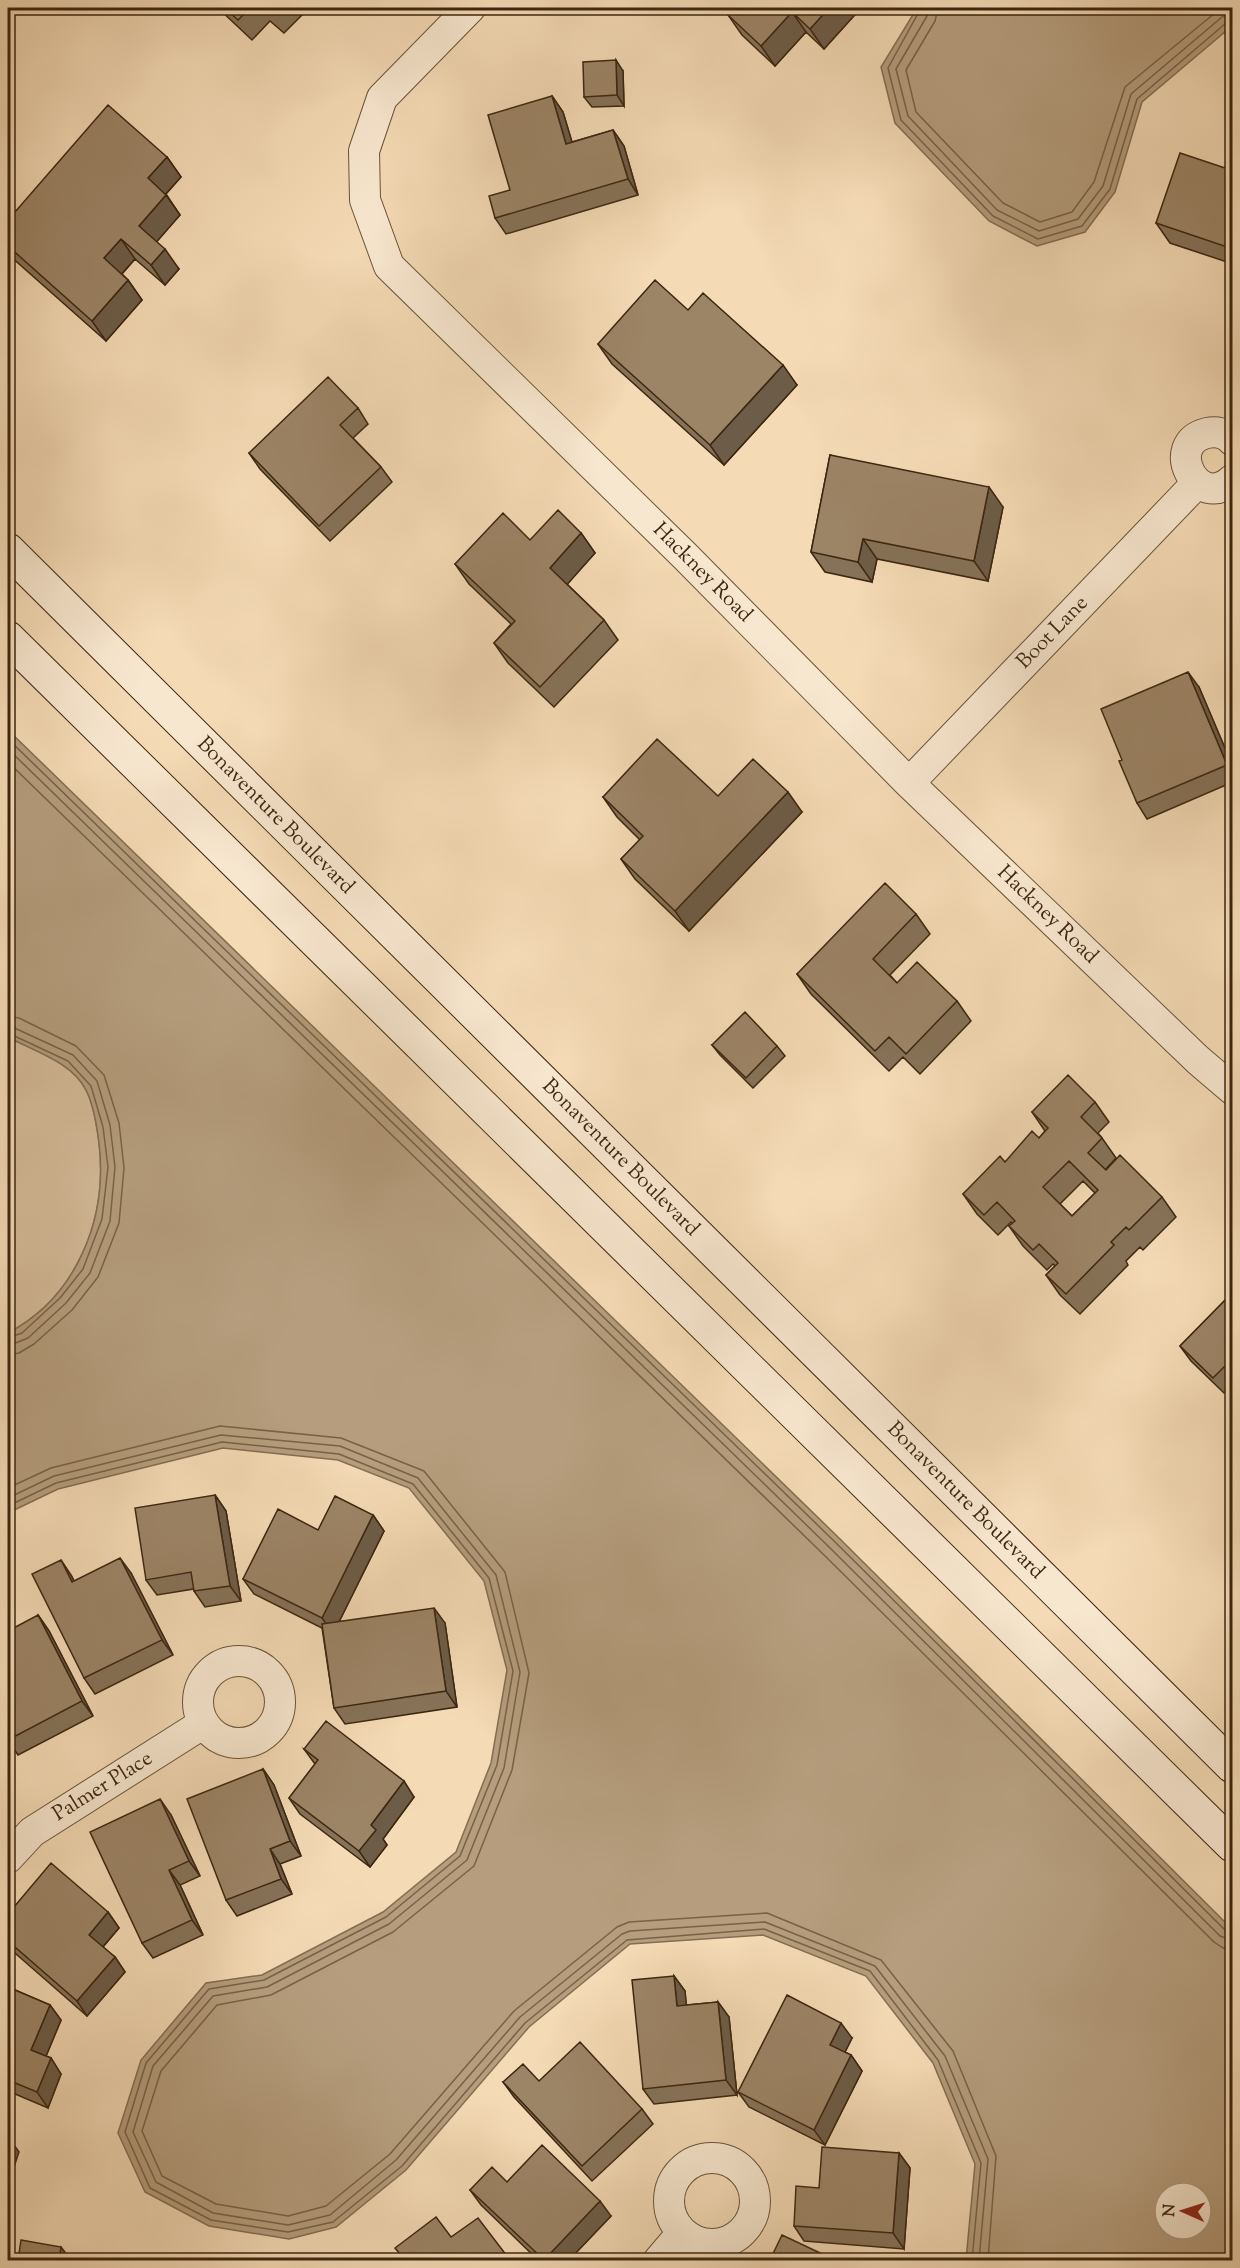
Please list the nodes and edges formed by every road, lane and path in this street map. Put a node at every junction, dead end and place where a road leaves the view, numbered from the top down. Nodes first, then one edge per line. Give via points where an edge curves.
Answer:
1 (470, 8) edge
2 (1233, 440) edge
3 (1233, 480) edge
4 (1197, 483) junction
5 (8, 550) edge
6 (8, 638) edge
7 (909, 783) junction
8 (1233, 1089) edge
9 (204, 1723) dead end
10 (1233, 1766) edge
11 (1233, 1845) edge
12 (8, 1858) edge
13 (682, 2233) dead end
14 (659, 2260) edge

1 - 7 street, Hackney Road via 382,98 364,151 365,200 389,266 678,549
2 - 4 street via 1220,432 1209,432 1191,443 1185,464
3 - 4 street via 1218,488
4 - 7 street, Boot Lane
5 - 10 main road, Bonaventure Boulevard
6 - 11 main road
7 - 8 street, Hackney Road
9 - 12 street, Palmer Place via 32,1832
13 - 14 street

